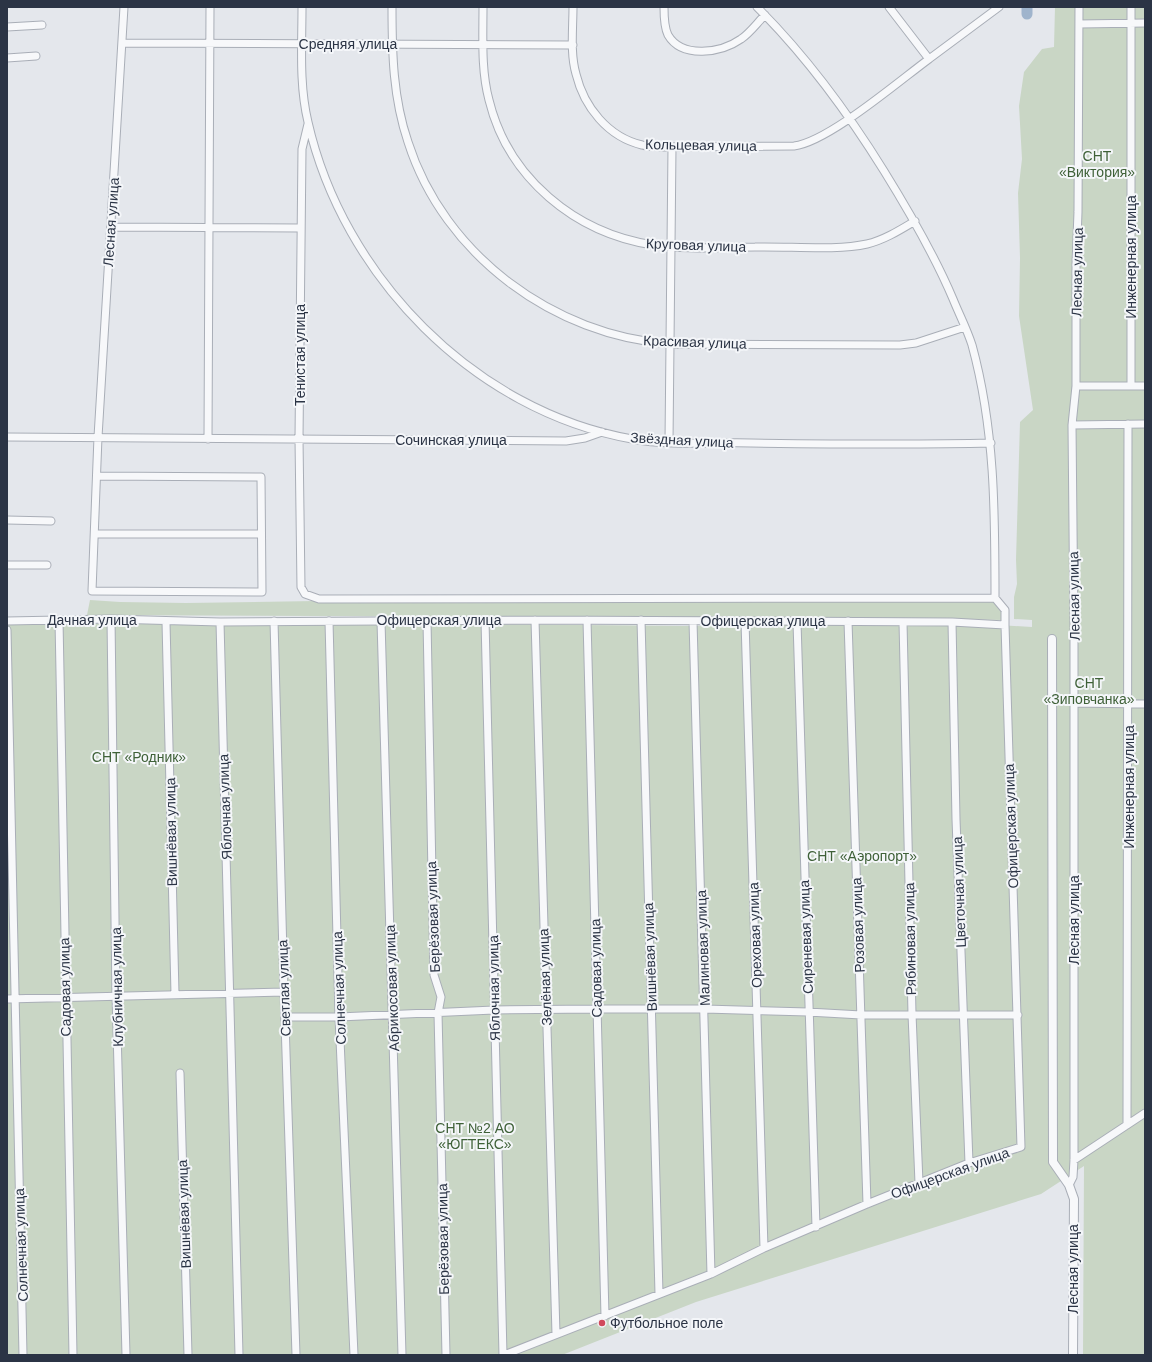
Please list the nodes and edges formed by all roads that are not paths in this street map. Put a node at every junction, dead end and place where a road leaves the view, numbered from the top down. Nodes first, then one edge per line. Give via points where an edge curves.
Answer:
1 (124, 7) edge
2 (210, 7) edge
3 (302, 7) edge
4 (392, 7) edge
5 (483, 7) edge
6 (573, 7) edge
7 (664, 7) edge
8 (757, 7) edge
9 (889, 7) edge
10 (999, 7) edge
11 (1078, 7) edge
12 (1131, 7) edge
13 (765, 15) junction
14 (1131, 23) junction
15 (1145, 23) edge
16 (1079, 24) junction
17 (42, 25) dead end
18 (7, 28) edge
19 (122, 43) junction
20 (209, 44) junction
21 (302, 44) junction
22 (392, 44) junction
23 (483, 44) junction
24 (573, 45) junction
25 (36, 56) dead end
26 (7, 58) edge
27 (929, 59) junction
28 (849, 118) junction
29 (308, 124) junction
30 (672, 147) junction
31 (916, 221) junction
32 (111, 227) junction
33 (208, 228) junction
34 (301, 228) junction
35 (671, 246) junction
36 (964, 327) junction
37 (671, 344) junction
38 (1076, 386) junction
39 (1131, 386) junction
40 (1145, 386) edge
41 (1128, 424) junction
42 (1145, 424) edge
43 (1072, 425) junction
44 (602, 432) junction
45 (7, 437) edge
46 (98, 437) junction
47 (208, 439) junction
48 (299, 440) junction
49 (669, 442) junction
50 (991, 443) junction
51 (97, 476) junction
52 (7, 520) edge
53 (51, 521) dead end
54 (95, 534) junction
55 (261, 534) junction
56 (7, 565) edge
57 (48, 565) dead end
58 (994, 598) junction
59 (110, 619) junction
60 (7, 620) edge
61 (59, 620) junction
62 (485, 620) junction
63 (535, 620) junction
64 (587, 620) junction
65 (640, 620) junction
66 (329, 621) junction
67 (381, 621) junction
68 (427, 621) junction
69 (693, 621) junction
70 (745, 621) junction
71 (166, 622) junction
72 (220, 622) junction
73 (274, 622) junction
74 (797, 622) junction
75 (848, 622) junction
76 (903, 622) junction
77 (952, 622) junction
78 (1005, 624) junction
79 (7, 630) edge
80 (1052, 639) dead end
81 (1074, 703) junction
82 (1129, 704) junction
83 (1145, 704) edge
84 (231, 992) junction
85 (284, 992) junction
86 (175, 994) junction
87 (116, 995) junction
88 (65, 998) junction
89 (11, 999) edge
90 (597, 1009) junction
91 (652, 1009) junction
92 (705, 1009) junction
93 (494, 1010) junction
94 (546, 1011) junction
95 (757, 1011) junction
96 (808, 1012) junction
97 (438, 1013) junction
98 (393, 1014) junction
99 (912, 1014) junction
100 (861, 1015) junction
101 (1018, 1015) junction
102 (285, 1016) junction
103 (963, 1016) junction
104 (339, 1017) junction
105 (180, 1073) dead end
106 (1145, 1113) edge
107 (1127, 1125) junction
108 (1074, 1160) junction
109 (969, 1163) junction
110 (919, 1183) junction
111 (1069, 1185) junction
112 (867, 1204) junction
113 (816, 1227) junction
114 (764, 1248) junction
115 (711, 1274) junction
116 (659, 1294) junction
117 (605, 1316) junction
118 (556, 1334) junction
119 (24, 1355) edge
120 (73, 1355) edge
121 (126, 1355) edge
122 (188, 1355) edge
123 (239, 1355) edge
124 (296, 1355) edge
125 (354, 1355) edge
126 (402, 1355) edge
127 (446, 1355) edge
128 (504, 1355) edge
129 (1073, 1355) edge

1 - 19 street, Лесная улица
2 - 20 street
3 - 21 street, Звёздная улица
4 - 22 street, Красивая улица
5 - 23 street, Круговая улица
6 - 24 street, Кольцевая улица
7 - 13 street via 667,34 677,46 697,51 723,48 734,43
8 - 13 street
9 - 27 street
10 - 27 street, Кольцевая улица
11 - 16 street, Лесная улица
12 - 14 street, Инженерная улица
13 - 28 street via 811,68
14 - 15 street
14 - 16 street
14 - 39 street, Инженерная улица
16 - 38 street, Лесная улица
17 - 18 street
19 - 20 street, Средняя улица
19 - 32 street, Лесная улица
20 - 21 street, Средняя улица
20 - 33 street
21 - 22 street, Средняя улица
21 - 29 street, Звёздная улица via 304,105
22 - 23 street, Средняя улица
22 - 37 street, Красивая улица via 398,103 414,158 446,217 471,247 504,279 522,292 579,324 626,338
23 - 24 street, Средняя улица
23 - 35 street, Круговая улица via 485,81 496,121 504,141 528,177 560,207 593,226 628,240
24 - 30 street, Кольцевая улица via 575,73 579,86 592,111 602,122 614,133 642,145
25 - 26 street
27 - 28 street, Кольцевая улица
28 - 30 street, Кольцевая улица via 810,143 802,145
28 - 31 street
29 - 34 street, Тенистая улица via 302,149
29 - 44 street, Звёздная улица via 331,191 347,225 363,252 403,307 439,343 498,387 539,408
30 - 35 street
31 - 35 street, Круговая улица via 886,238 860,245
31 - 36 street via 941,271
32 - 33 street
32 - 46 street, Лесная улица
33 - 34 street
33 - 47 street
34 - 48 street, Тенистая улица
35 - 37 street
36 - 37 street, Красивая улица via 916,343 900,345
36 - 50 street via 972,344
37 - 49 street
38 - 39 street
38 - 43 street, Лесная улица
39 - 40 street
41 - 42 street
41 - 43 street
41 - 82 street, Инженерная улица
43 - 81 street, Лесная улица
44 - 48 street, Сочинская улица via 566,441
44 - 49 street, Звёздная улица via 634,439
45 - 46 street, Сочинская улица
46 - 47 street, Сочинская улица
46 - 51 street, Лесная улица
47 - 48 street, Сочинская улица
48 - 58 street, Тенистая улица via 301,587 305,594 319,599
49 - 50 street, Звёздная улица
50 - 58 street via 995,502
51 - 54 street, Лесная улица
51 - 55 street via 261,477
52 - 53 street
54 - 55 street
54 - 55 street, Лесная улица via 92,591 262,592
56 - 57 street
58 - 78 street via 1005,610
59 - 61 street, Дачная улица
59 - 71 street, Дачная улица
59 - 87 street, Клубничная улица
60 - 61 street, Дачная улица
61 - 88 street, Садовая улица
62 - 63 street, Офицерская улица
62 - 68 street, Офицерская улица
62 - 93 street, Яблочная улица
63 - 64 street, Офицерская улица
63 - 94 street, Зелёная улица
64 - 65 street, Офицерская улица
64 - 90 street, Садовая улица
65 - 69 street, Офицерская улица
65 - 91 street, Вишнёвая улица
66 - 67 street, Офицерская улица
66 - 73 street, Офицерская улица
66 - 104 street, Солнечная улица
67 - 68 street, Офицерская улица
67 - 98 street, Абрикосовая улица
68 - 97 street, Берёзовая улица via 434,975 441,997
69 - 70 street, Офицерская улица
69 - 92 street, Малиновая улица
70 - 74 street, Офицерская улица
70 - 95 street, Ореховая улица
71 - 72 street, Дачная улица
71 - 86 street, Вишнёвая улица
72 - 73 street, Дачная улица
72 - 84 street, Яблочная улица
73 - 85 street, Светлая улица
74 - 75 street, Офицерская улица
74 - 96 street, Сиреневая улица
75 - 76 street, Офицерская улица
75 - 100 street, Розовая улица
76 - 77 street, Офицерская улица
76 - 99 street, Рябиновая улица
77 - 78 street, Офицерская улица
77 - 103 street, Цветочная улица
78 - 101 street, Офицерская улица
79 - 89 street, Солнечная улица
80 - 111 street, Лесная улица via 1053,1162
81 - 82 street
81 - 108 street, Лесная улица
82 - 83 street
82 - 107 street, Инженерная улица
84 - 85 street
84 - 86 street
84 - 123 street, Яблочная улица
85 - 102 street, Светлая улица
86 - 87 street
87 - 88 street
87 - 121 street, Клубничная улица
88 - 89 street
88 - 120 street, Садовая улица
89 - 119 street, Солнечная улица
90 - 91 street
90 - 94 street
90 - 117 street, Садовая улица
91 - 92 street
91 - 116 street, Вишнёвая улица
92 - 95 street
92 - 115 street, Малиновая улица
93 - 94 street
93 - 97 street
93 - 128 street, Яблочная улица
94 - 118 street, Зелёная улица
95 - 96 street
95 - 114 street, Ореховая улица
96 - 100 street
96 - 113 street, Сиреневая улица
97 - 98 street
97 - 127 street, Берёзовая улица
98 - 104 street
98 - 126 street, Абрикосовая улица
99 - 100 street
99 - 103 street
99 - 110 street, Рябиновая улица
100 - 112 street, Розовая улица
101 - 103 street
101 - 109 street, Офицерская улица via 1021,1147
102 - 104 street
102 - 124 street, Светлая улица
103 - 109 street, Цветочная улица
104 - 125 street, Солнечная улица
105 - 122 street, Вишнёвая улица
106 - 107 street
107 - 108 street
108 - 111 street, Лесная улица via 1073,1177
109 - 110 street, Офицерская улица
110 - 112 street, Офицерская улица
111 - 129 street, Лесная улица via 1074,1199
112 - 113 street, Офицерская улица
113 - 114 street, Офицерская улица
114 - 115 street, Офицерская улица
115 - 116 street, Офицерская улица
116 - 117 street, Офицерская улица
117 - 118 street, Офицерская улица
118 - 128 street, Офицерская улица

